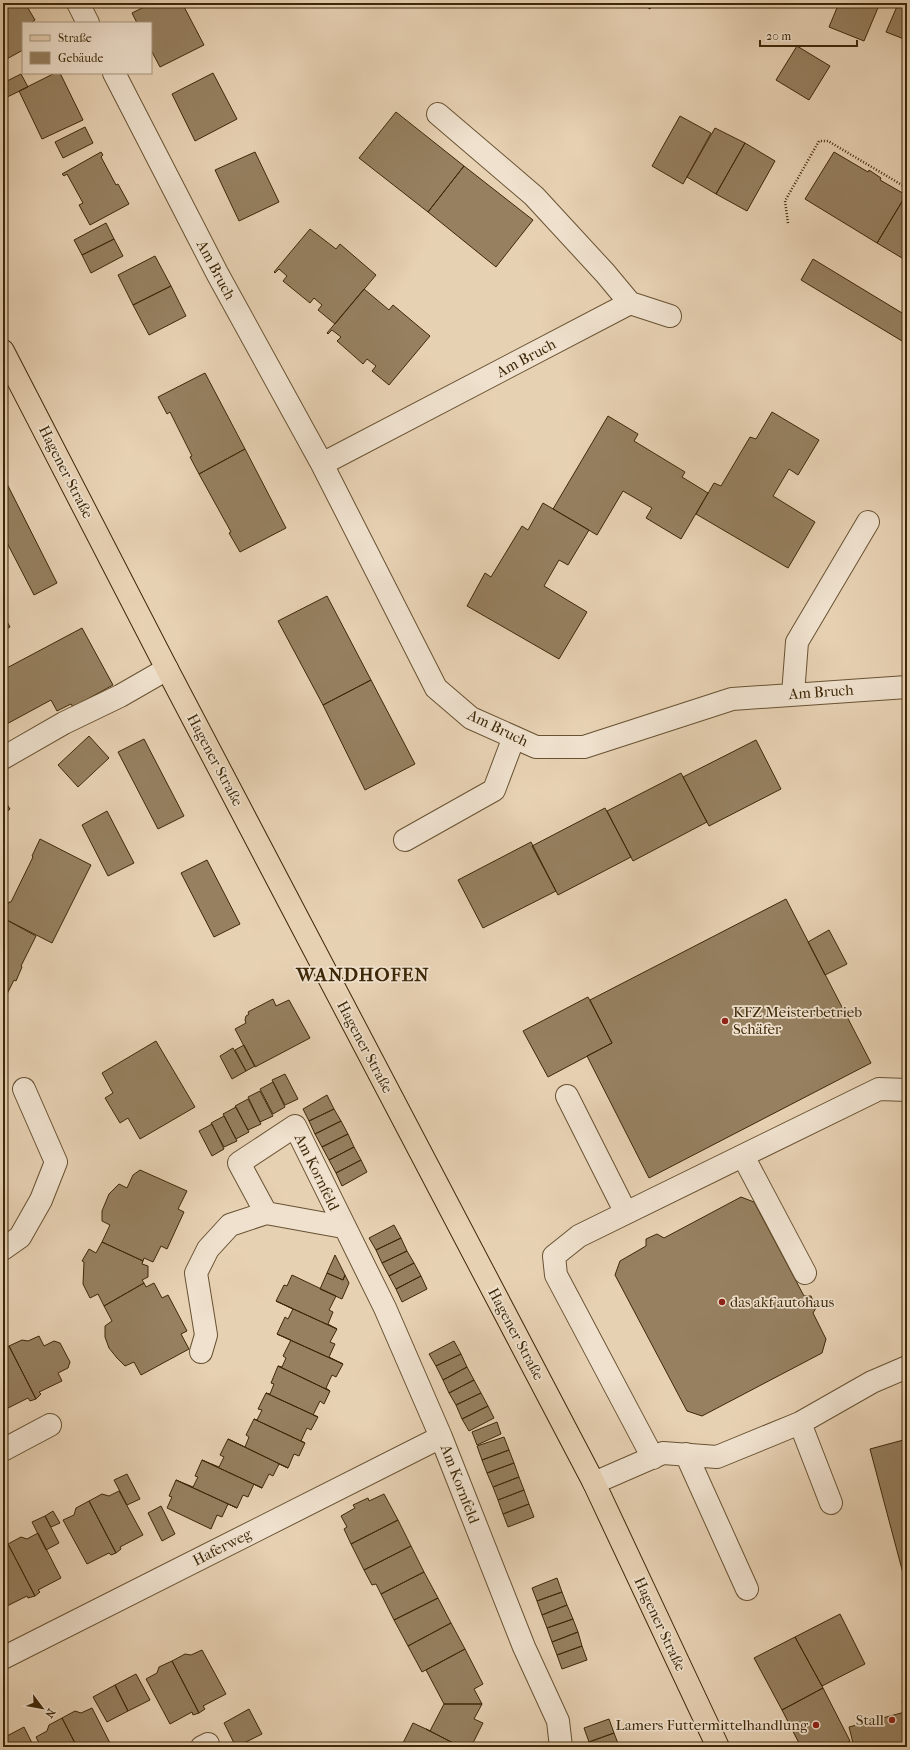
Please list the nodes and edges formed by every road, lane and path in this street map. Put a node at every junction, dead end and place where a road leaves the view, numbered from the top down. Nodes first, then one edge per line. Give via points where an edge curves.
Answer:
1 (78, 3) edge
2 (88, 22) edge
3 (115, 74) edge
4 (438, 114) dead end
5 (907, 188) edge
6 (788, 223) dead end
7 (630, 304) junction
8 (670, 316) dead end
9 (3, 352) edge
10 (322, 464) junction
11 (868, 522) dead end
12 (167, 669) junction
13 (907, 687) edge
14 (793, 694) junction
15 (514, 737) junction
16 (3, 758) edge
17 (405, 840) dead end
18 (24, 1089) dead end
19 (907, 1090) edge
20 (567, 1096) dead end
21 (743, 1156) junction
22 (266, 1213) junction
23 (626, 1213) junction
24 (343, 1227) junction
25 (3, 1249) edge
26 (805, 1273) dead end
27 (201, 1352) dead end
28 (907, 1367) edge
29 (800, 1422) junction
30 (50, 1425) dead end
31 (442, 1437) junction
32 (3, 1450) edge
33 (686, 1454) junction
34 (653, 1458) junction
35 (594, 1483) junction
36 (830, 1503) dead end
37 (747, 1589) dead end
38 (3, 1658) edge
39 (561, 1747) edge
40 (718, 1747) edge

1 - 2 street
3 - 10 street, Am Bruch via 217,273
4 - 7 street via 534,196
5 - 6 path via 828,140 819,141 784,201
7 - 8 street
7 - 10 street, Am Bruch
9 - 12 main road, Hagener Straße
10 - 15 street, Am Bruch via 436,688 471,718
11 - 14 street via 797,642
12 - 16 street
12 - 35 main road, Hagener Straße
13 - 14 street, Am Bruch
14 - 15 street, Am Bruch via 732,698 584,747 536,747
15 - 17 street via 494,790
18 - 25 street via 56,1162 41,1200 20,1237
19 - 21 street via 879,1089
20 - 23 street
21 - 23 street
21 - 26 street
22 - 24 street, Am Kornfeld
22 - 24 street, Am Kornfeld via 239,1163 295,1126
22 - 27 street via 230,1225 208,1249 196,1273 206,1335
23 - 34 street via 579,1236 554,1256 556,1275
24 - 31 street, Am Kornfeld via 385,1308
28 - 29 street via 872,1382
29 - 33 street via 718,1457
29 - 36 street
30 - 32 street
31 - 38 street, Haferweg
31 - 39 street, Am Kornfeld via 524,1647 558,1721
33 - 34 street via 663,1453
33 - 37 street
34 - 35 street
35 - 40 main road, Hagener Straße

